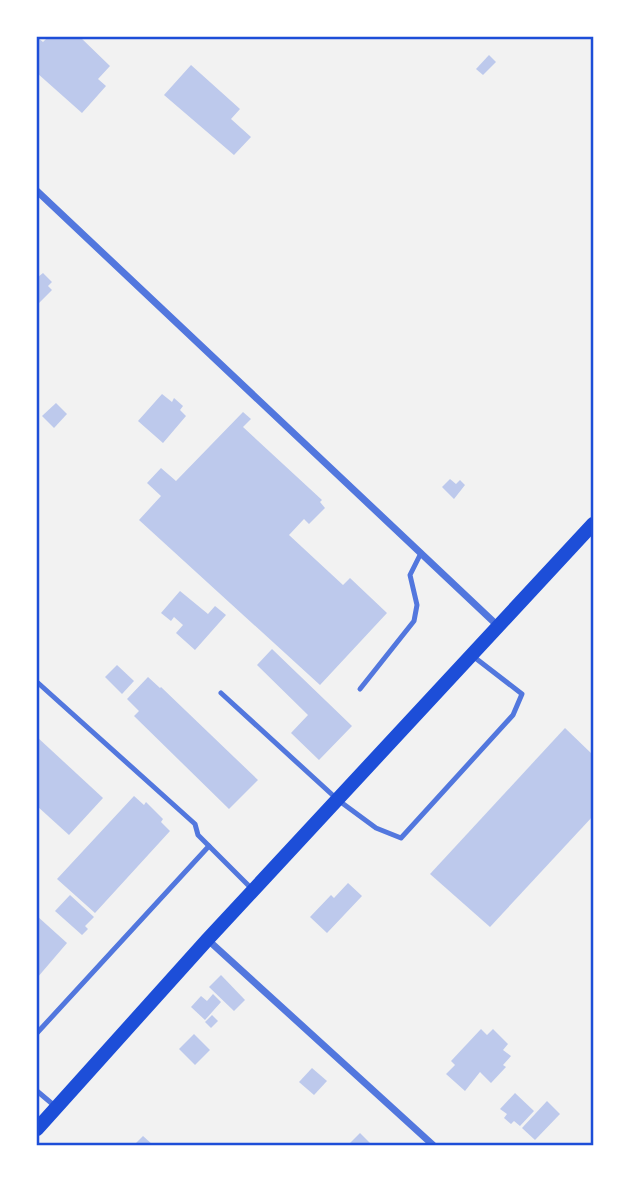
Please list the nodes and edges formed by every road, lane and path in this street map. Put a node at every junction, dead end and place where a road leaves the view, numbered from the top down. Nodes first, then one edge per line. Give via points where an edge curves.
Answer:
1 (37, 191) edge
2 (593, 524) edge
3 (421, 553) junction
4 (498, 626) junction
5 (471, 655) junction
6 (37, 682) edge
7 (359, 689) dead end
8 (222, 693) dead end
9 (338, 800) junction
10 (209, 846) junction
11 (254, 892) junction
12 (207, 940) junction
13 (37, 1033) edge
14 (37, 1091) edge
15 (57, 1107) junction
16 (37, 1129) edge
17 (433, 1145) edge

1 - 3 street
2 - 4 main road
3 - 4 street
3 - 7 lane via 410,575 417,605 414,621
4 - 5 main road
5 - 9 main road
5 - 9 lane via 522,694 513,715 401,838 376,828
6 - 10 lane via 195,824
8 - 9 lane
9 - 11 main road
10 - 11 lane
10 - 13 lane
11 - 12 main road
12 - 15 main road
12 - 17 street
14 - 15 lane
15 - 16 main road

